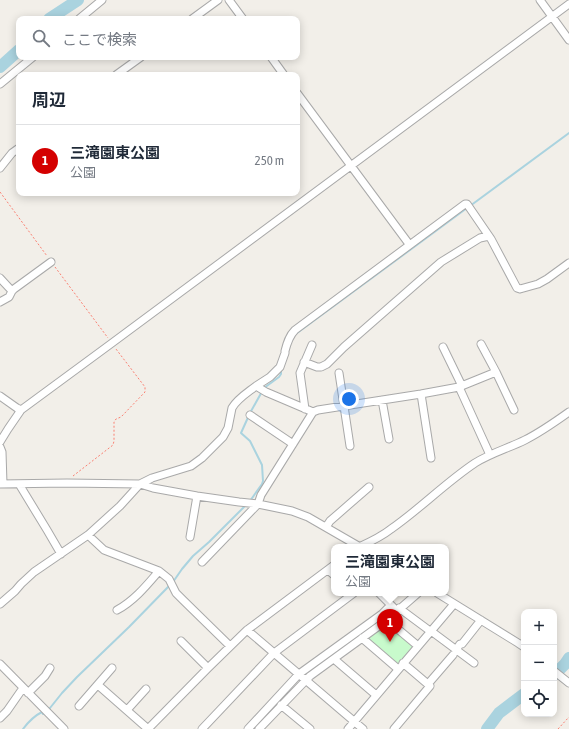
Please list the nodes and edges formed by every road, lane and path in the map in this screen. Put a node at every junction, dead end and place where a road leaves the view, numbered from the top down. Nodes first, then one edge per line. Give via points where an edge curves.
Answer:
1 (102, 0) edge
2 (218, 0) edge
3 (229, 0) edge
4 (540, 0) edge
5 (569, 4) edge
6 (83, 16) edge
7 (196, 16) edge
8 (241, 16) edge
9 (552, 16) junction
10 (569, 40) edge
11 (29, 60) edge
12 (137, 60) edge
13 (273, 60) edge
14 (120, 72) edge
15 (282, 72) edge
16 (0, 84) edge
17 (300, 97) edge
18 (16, 150) edge
19 (350, 165) junction
20 (0, 168) edge
21 (0, 192) edge
22 (489, 236) junction
23 (409, 244) junction
24 (52, 262) junction
25 (569, 263) edge
26 (0, 278) edge
27 (12, 291) junction
28 (0, 302) edge
29 (112, 343) junction
30 (481, 344) dead end
31 (312, 346) dead end
32 (443, 347) dead end
33 (304, 362) junction
34 (496, 372) junction
35 (339, 374) dead end
36 (257, 387) junction
37 (460, 387) junction
38 (420, 394) junction
39 (0, 396) edge
40 (382, 400) junction
41 (344, 406) junction
42 (305, 409) junction
43 (21, 410) junction
44 (514, 410) dead end
45 (313, 412) junction
46 (569, 412) edge
47 (250, 415) dead end
48 (388, 439) dead end
49 (0, 442) edge
50 (294, 444) junction
51 (0, 446) edge
52 (350, 446) dead end
53 (490, 455) junction
54 (431, 458) dead end
55 (67, 483) junction
56 (2, 484) edge
57 (19, 484) junction
58 (140, 484) junction
59 (369, 487) dead end
60 (197, 496) junction
61 (255, 503) junction
62 (326, 527) junction
63 (88, 535) junction
64 (190, 537) dead end
65 (354, 544) edge
66 (365, 544) edge
67 (61, 554) junction
68 (202, 562) dead end
69 (331, 567) edge
70 (159, 571) junction
71 (350, 596) edge
72 (382, 596) edge
73 (414, 596) edge
74 (442, 596) edge
75 (0, 604) edge
76 (454, 604) junction
77 (391, 605) junction
78 (117, 610) dead end
79 (398, 610) junction
80 (387, 620) junction
81 (481, 620) junction
82 (247, 630) junction
83 (430, 631) junction
84 (362, 638) junction
85 (182, 641) dead end
86 (521, 645) edge
87 (230, 646) junction
88 (418, 646) junction
89 (454, 652) junction
90 (274, 653) junction
91 (334, 659) junction
92 (474, 663) dead end
93 (0, 664) edge
94 (401, 666) junction
95 (50, 668) dead end
96 (112, 668) dead end
97 (208, 668) junction
98 (557, 673) edge
99 (299, 674) junction
100 (305, 680) junction
101 (569, 683) edge
102 (428, 684) junction
103 (98, 685) junction
104 (146, 689) dead end
105 (26, 690) junction
106 (376, 695) junction
107 (281, 705) junction
108 (79, 706) dead end
109 (127, 710) junction
110 (569, 717) edge
111 (0, 718) edge
112 (354, 722) junction
113 (60, 728) edge
114 (148, 729) edge
115 (202, 729) edge
116 (248, 729) edge
117 (259, 729) edge
118 (310, 729) edge
119 (348, 729) edge
120 (363, 729) edge
121 (394, 729) edge
122 (558, 729) edge

1 - 6 street
2 - 7 street
3 - 8 street
4 - 9 street
5 - 9 street
9 - 10 street
9 - 19 street
11 - 16 street
12 - 14 street
13 - 15 street
17 - 19 street
18 - 20 street
19 - 23 street
19 - 29 street
21 - 24 path
22 - 23 street via 470,207 465,204
22 - 25 street via 514,284 520,290 542,281
22 - 33 street via 480,238 441,262 327,364 317,367
23 - 36 street via 295,330 288,340 280,367
24 - 27 street
24 - 29 path
26 - 27 street
27 - 28 street via 9,297
29 - 43 street
29 - 55 path via 145,387 145,392 114,422 113,445
30 - 34 street
31 - 33 street
32 - 37 street
33 - 42 street via 300,373
34 - 37 street
34 - 44 street
35 - 41 street
36 - 42 street
36 - 58 street via 233,405 228,428 223,437 202,458 191,466
37 - 38 street
37 - 53 street
38 - 40 street
38 - 54 street
39 - 43 street
40 - 41 street
40 - 48 street
41 - 45 street
41 - 52 street
42 - 45 street
43 - 49 street
45 - 50 street
46 - 53 street via 535,435
47 - 50 street
50 - 61 street
51 - 56 street
53 - 66 street via 460,474 390,530
55 - 57 street
55 - 58 street
56 - 57 street
57 - 67 street
58 - 60 street
58 - 63 street
59 - 62 street
60 - 61 street
60 - 64 street
61 - 62 street via 292,510
61 - 68 street
62 - 65 street
63 - 67 street
63 - 70 street via 104,550
67 - 75 street via 28,576
69 - 82 street
70 - 78 street via 130,601
70 - 87 street via 170,579 176,593
71 - 90 street
72 - 77 street
73 - 79 street
74 - 76 street
76 - 81 street
76 - 83 street
77 - 79 street
77 - 99 street
79 - 80 street
79 - 83 street
80 - 84 street
80 - 88 street
81 - 86 street
81 - 89 street
82 - 87 street
82 - 90 street
83 - 88 street
83 - 89 street
84 - 91 street
84 - 94 street
85 - 97 street
87 - 97 street
88 - 94 street
89 - 92 street
89 - 102 street
90 - 99 street
90 - 115 street
91 - 100 street
91 - 106 street
93 - 105 street
94 - 102 street
94 - 106 street
95 - 105 street via 45,676
96 - 103 street
97 - 114 street
98 - 101 street
99 - 100 street
99 - 116 street
100 - 107 street
100 - 112 street
102 - 121 street via 430,686
103 - 108 street
103 - 109 street
104 - 109 street
105 - 111 street
105 - 113 street
106 - 112 street
107 - 117 street
107 - 118 street
109 - 114 street
110 - 122 path
112 - 119 street
112 - 120 street

